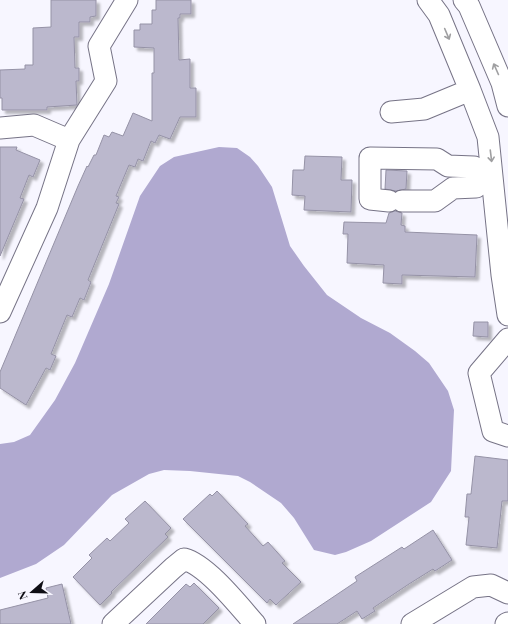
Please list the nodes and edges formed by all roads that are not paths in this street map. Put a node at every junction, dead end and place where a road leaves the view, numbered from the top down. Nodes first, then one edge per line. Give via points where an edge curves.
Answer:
1 (128, 0) edge
2 (428, 0) edge
3 (464, 0) edge
4 (470, 90) junction
5 (508, 106) edge
6 (390, 112) dead end
7 (0, 128) edge
8 (69, 140) junction
9 (454, 177) junction
10 (495, 177) edge
11 (0, 312) edge
12 (508, 315) edge
13 (508, 339) edge
14 (508, 436) edge
15 (508, 593) edge
16 (113, 624) edge
17 (255, 624) edge
18 (412, 624) edge

1 - 8 street via 99,46 106,81
2 -> 4 street via 438,15
5 -> 3 street via 502,83 469,6
4 - 6 street via 424,109
4 -> 10 street via 488,137
7 - 8 street via 34,125
8 - 11 street via 47,208
9 - 9 street via 448,166 437,159 370,158 370,199 434,201
9 - 10 street via 474,167
10 - 12 street via 502,275
13 - 14 street via 479,373 493,431
15 - 18 street via 491,585 473,587
16 - 17 street via 184,559 191,561 208,574

